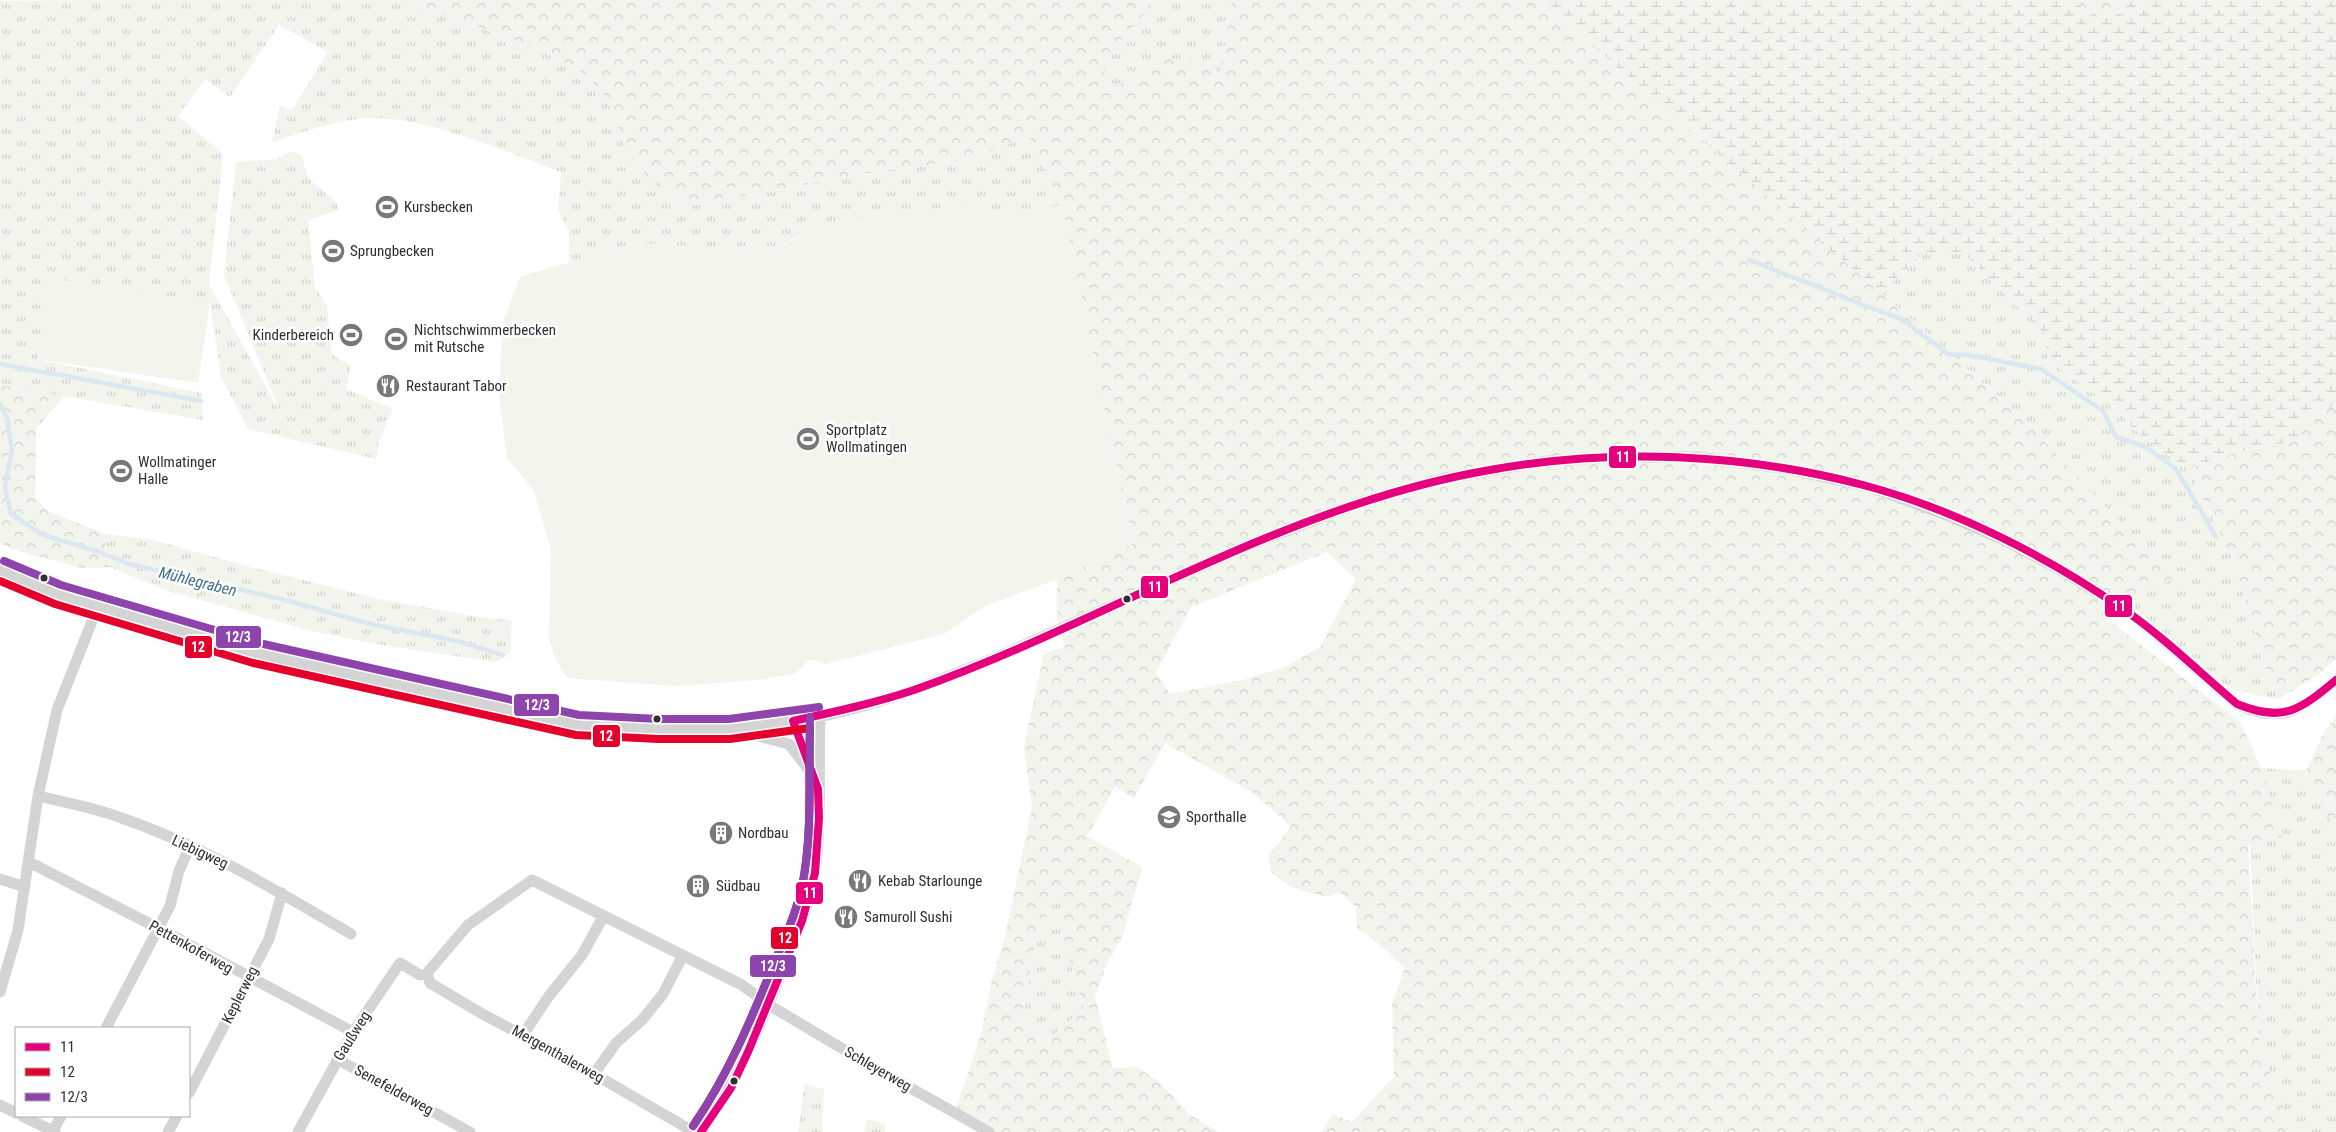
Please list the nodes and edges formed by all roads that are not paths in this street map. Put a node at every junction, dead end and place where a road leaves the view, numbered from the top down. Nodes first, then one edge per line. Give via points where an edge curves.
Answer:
1 (0, 570) edge
2 (98, 606) junction
3 (2336, 680) edge
4 (820, 717) junction
5 (793, 721) junction
6 (730, 728) junction
7 (814, 777) junction
8 (818, 789) junction
9 (38, 796) junction
10 (190, 846) junction
11 (29, 862) junction
12 (0, 880) edge
13 (25, 887) junction
14 (282, 893) junction
15 (603, 917) junction
16 (158, 928) junction
17 (351, 934) dead end
18 (682, 957) junction
19 (424, 974) junction
20 (249, 978) junction
21 (0, 992) edge
22 (769, 1005) junction
23 (107, 1027) edge
24 (352, 1032) junction
25 (523, 1035) junction
26 (337, 1059) junction
27 (594, 1074) junction
28 (190, 1091) edge
29 (0, 1105) edge
30 (15, 1112) edge
31 (24, 1117) edge
32 (61, 1117) edge
33 (176, 1117) edge
34 (448, 1127) edge
35 (54, 1132) edge
36 (168, 1132) edge
37 (298, 1132) edge
38 (470, 1132) edge
39 (694, 1132) edge
40 (701, 1132) edge
41 (989, 1132) edge

1 - 2 street via 58,594
2 - 6 street via 256,654 578,725
2 - 9 street via 57,710
3 - 4 street via 2307,704 2277,716 2250,711 2236,704 2121,607 2006,541 1944,514 1867,486 1788,469 1698,457 1609,457 1548,461 1445,478 1361,502 1244,547 980,664 903,694
4 - 5 street
4 - 8 street
5 - 6 street
5 - 7 street
6 - 7 street via 788,744
7 - 8 street
8 - 22 street via 814,873 802,921
9 - 10 street, Liebigweg via 116,816
9 - 11 street
10 - 14 street, Liebigweg
10 - 16 street via 178,871 170,906
11 - 13 street
11 - 16 street, Pettenkoferweg
12 - 13 street
13 - 21 street via 18,930
14 - 17 street, Liebigweg
14 - 20 street, Keplerweg via 269,939
15 - 18 street, Schleyerweg
15 - 19 street, Schleyerweg via 532,880 468,925
15 - 25 street via 582,955
16 - 20 street, Pettenkoferweg
16 - 23 street
18 - 22 street, Schleyerweg via 742,985
18 - 27 street via 663,994 642,1020 616,1043
19 - 24 street, Gaußweg via 400,963
19 - 25 street, Mergenthalerweg via 430,983
20 - 24 street, Pettenkoferweg
20 - 28 street, Keplerweg
22 - 40 street via 730,1088
22 - 41 street, Schleyerweg
24 - 26 street, Gaußweg
25 - 27 street, Mergenthalerweg
26 - 34 street, Senefelderweg
26 - 37 street, Gaußweg
27 - 39 street, Mergenthalerweg
29 - 30 street
31 - 35 street
32 - 35 street
33 - 36 street
34 - 38 street, Senefelderweg

